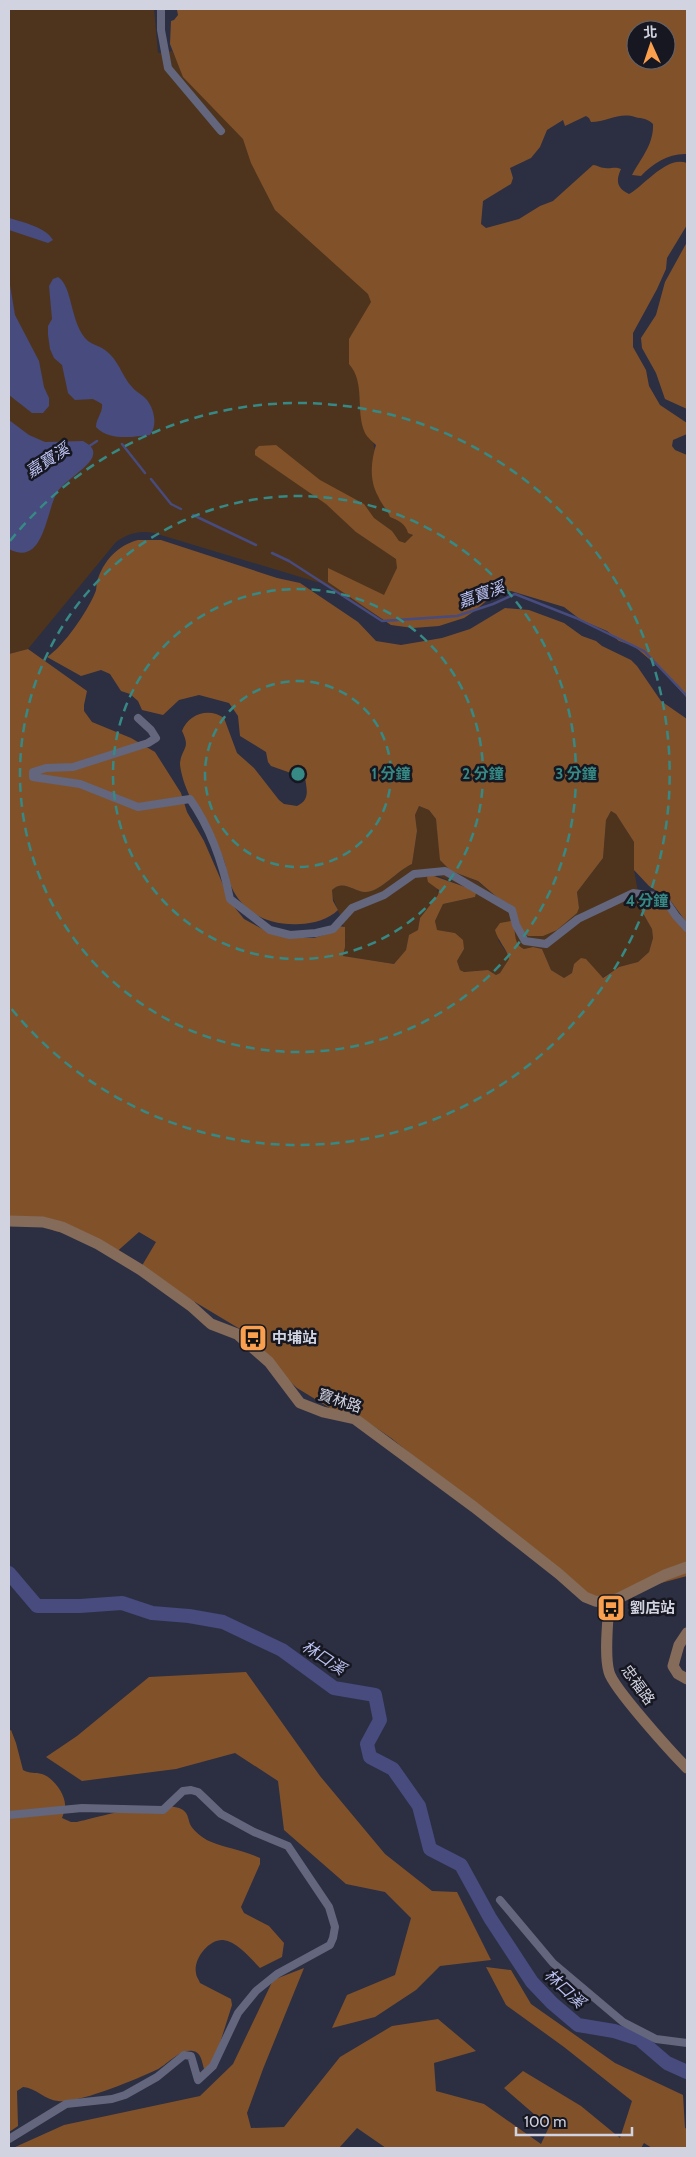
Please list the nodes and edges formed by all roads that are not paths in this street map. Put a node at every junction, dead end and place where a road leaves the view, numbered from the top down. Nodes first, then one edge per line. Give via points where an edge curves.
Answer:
1 (161, 9) edge
2 (221, 131) dead end
3 (138, 718) dead end
4 (687, 928) edge
5 (9, 1221) edge
6 (687, 1567) edge
7 (609, 1602) junction
8 (687, 1633) edge
9 (687, 1679) edge
10 (687, 1768) edge
11 (9, 1815) edge
12 (500, 1900) dead end
13 (687, 2043) edge
14 (9, 2139) edge

1 - 2 street via 168,68
3 - 4 street via 156,738 73,767 46,768 34,772 34,777 80,784 138,807 190,800 200,813 224,869 230,899 270,930 290,935 333,929 352,908 384,895 414,874 445,871 512,910 525,941 546,944 578,919 633,893 663,897
5 - 7 main road, 寶林路 via 43,1222 62,1227 141,1270 211,1324 237,1334 269,1362 300,1403 323,1412 356,1418 585,1596
6 - 7 main road
7 - 10 main road, 忠福路 via 608,1661 612,1680
8 - 9 main road via 679,1645 673,1666
11 - 14 street via 82,1808 163,1810 183,1791 198,1792 221,1814 288,1846 329,1907 335,1927 330,1945 277,1974 256,1991 238,2013 213,2066 198,2080 190,2056 184,2055 125,2095 66,2104
12 - 13 street via 553,1963 622,2022 656,2039

